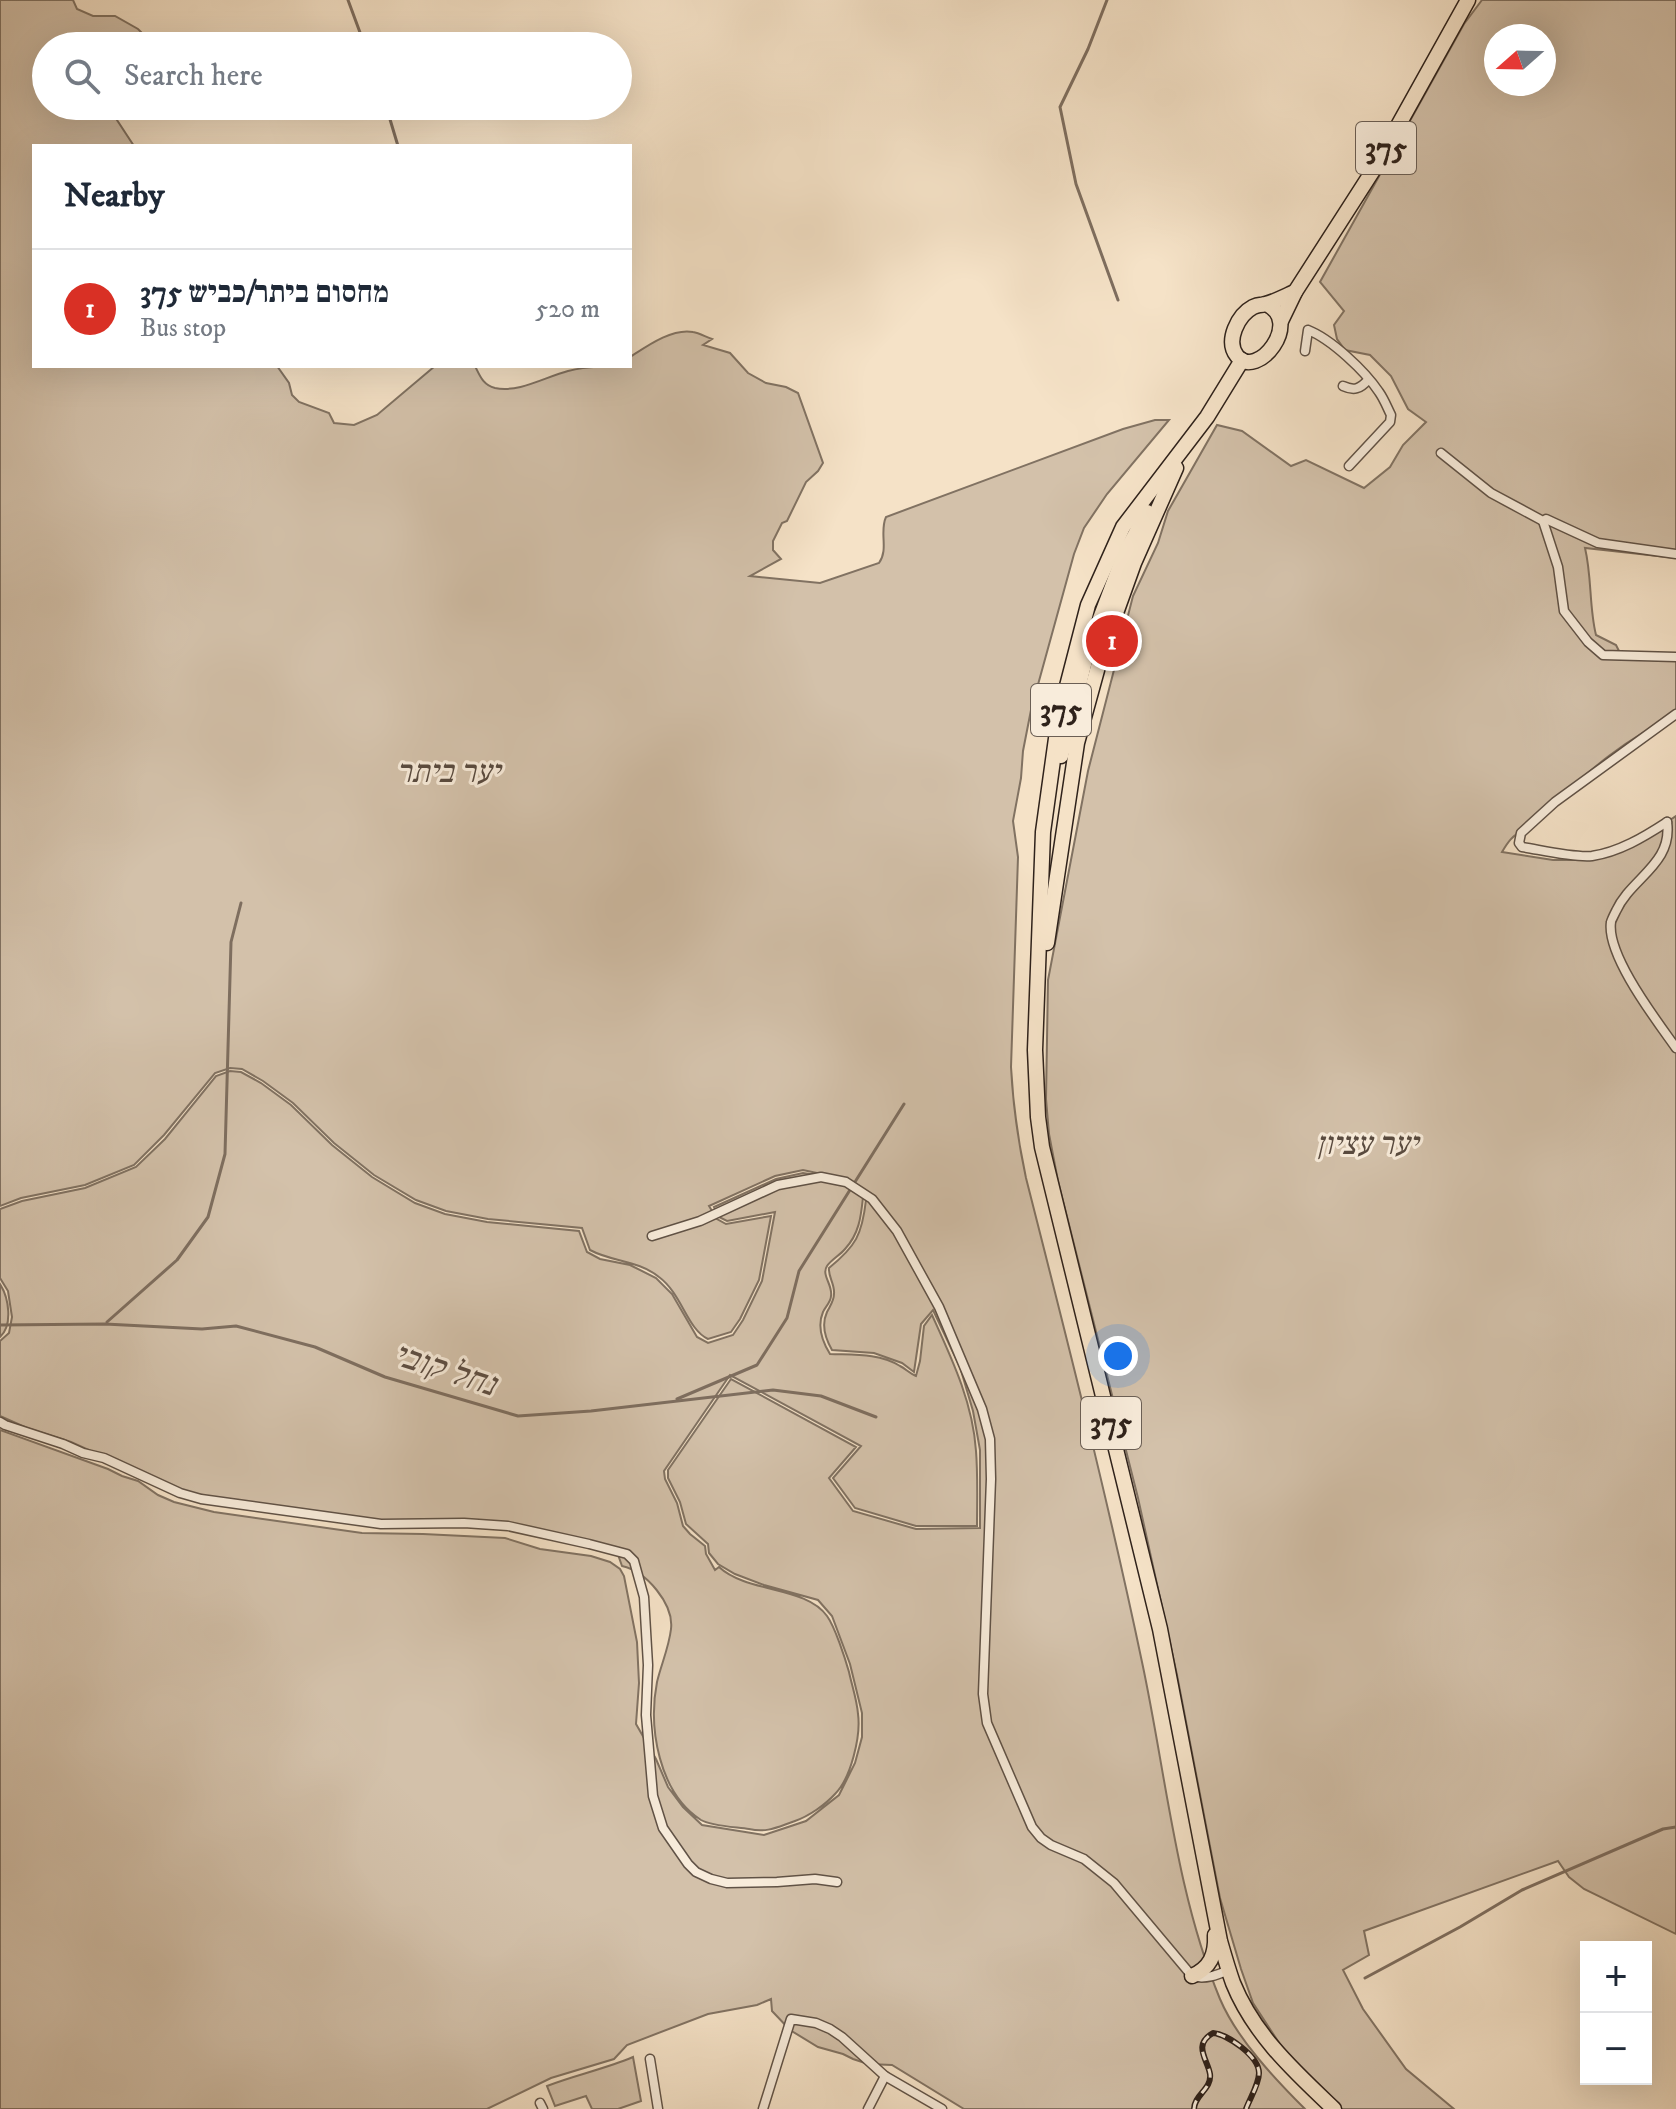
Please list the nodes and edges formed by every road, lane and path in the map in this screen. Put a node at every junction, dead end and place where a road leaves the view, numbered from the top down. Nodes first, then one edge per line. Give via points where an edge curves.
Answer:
1 (1468, 0) edge
2 (1295, 292) junction
3 (1266, 304) junction
4 (1281, 321) junction
5 (1305, 351) dead end
6 (1242, 360) junction
7 (1368, 380) junction
8 (1343, 386) dead end
9 (1189, 441) junction
10 (1441, 453) dead end
11 (1349, 466) dead end
12 (1543, 521) junction
13 (1676, 554) edge
14 (1676, 657) edge
15 (1676, 714) edge
16 (1037, 1011) junction
17 (1676, 1048) edge
18 (652, 1236) dead end
19 (0, 1422) edge
20 (837, 1882) dead end
21 (1213, 1911) junction
22 (1229, 1970) junction
23 (1192, 1976) junction
24 (650, 2059) dead end
25 (885, 2076) junction
26 (658, 2109) edge
27 (763, 2109) edge
28 (868, 2109) edge
29 (942, 2109) edge
30 (1334, 2109) edge

1 - 2 main road, 375 via 1374,169
2 - 3 main road
2 - 4 main road, 375
3 - 4 main road
3 - 6 main road via 1251,308 1232,334 1232,348
4 - 6 main road, 375 via 1268,353 1258,360
5 - 7 street via 1308,330 1322,336
6 - 9 main road
7 - 8 street via 1361,388
7 - 11 street via 1379,391 1390,422
9 - 16 main road via 1134,563 1077,743
9 - 16 main road, 375 via 1170,465 1124,555 1087,653 1043,832
10 - 12 street via 1491,493
12 - 13 street via 1598,543
12 - 14 street via 1558,567 1564,611 1595,650 1603,655
15 - 17 street via 1555,802 1521,833 1519,843 1590,856 1616,850 1667,822 1665,850 1620,902 1611,922 1613,945 1639,996
16 - 21 main road, 375 via 1042,1147 1160,1629
18 - 23 street via 700,1221 778,1185 821,1177 846,1182 872,1199 897,1231 939,1307 990,1439 983,1694 987,1723 1032,1827 1051,1845 1084,1859 1114,1883
19 - 20 street via 201,1499 381,1524 508,1526 627,1554 644,1597 647,1729 653,1796 663,1828 688,1864 711,1879
21 - 22 main road, 375
21 - 23 main road via 1214,1955
22 - 23 street
22 - 30 main road, 375 via 1264,2037
24 - 26 street
25 - 27 street via 830,2029 791,2019
25 - 28 street
25 - 29 street

